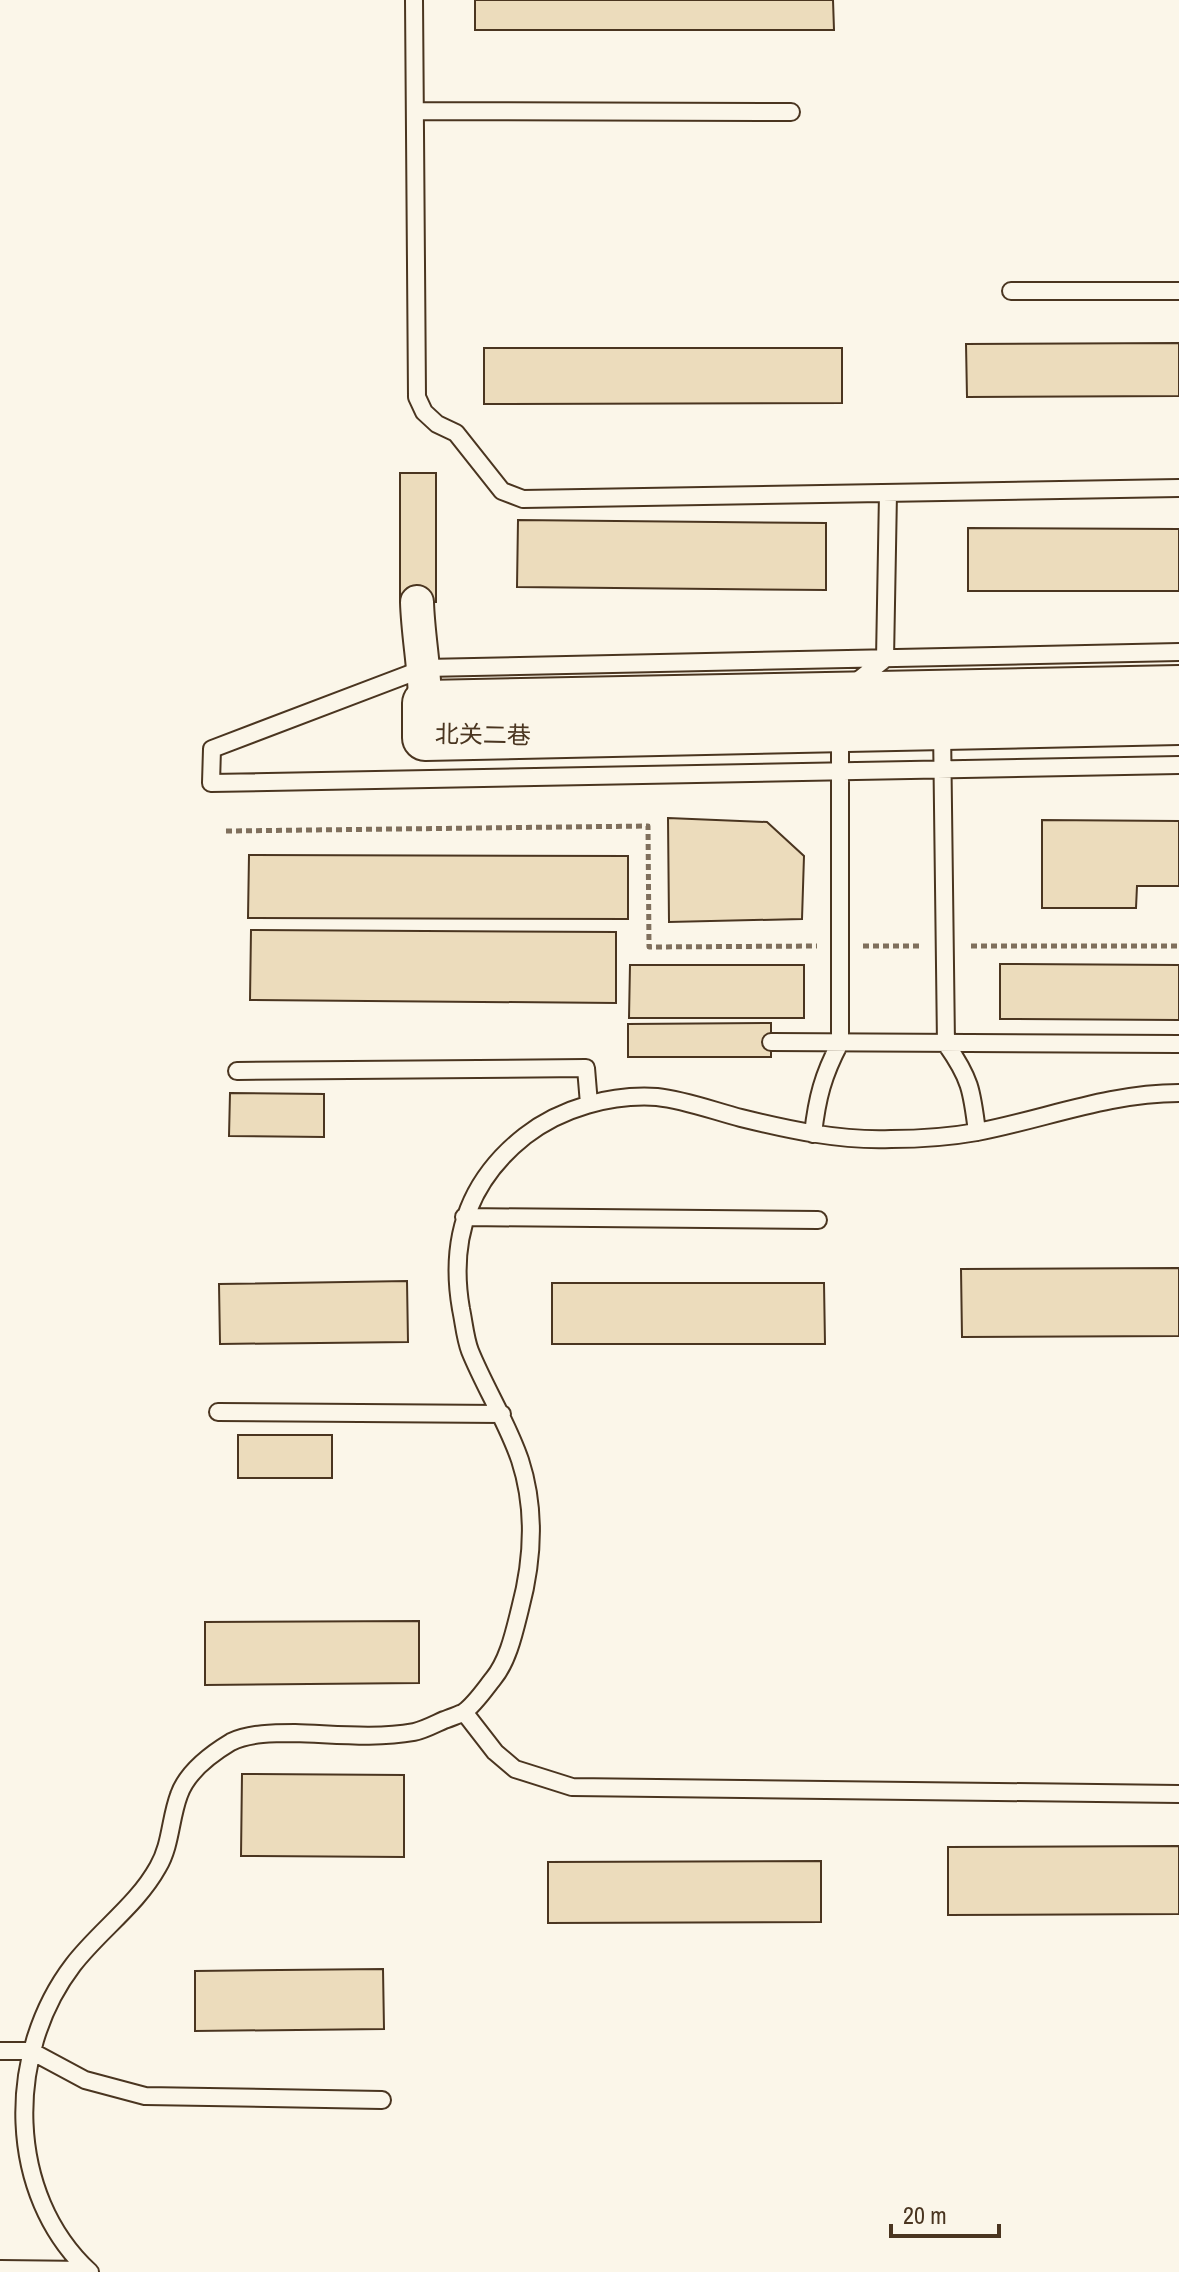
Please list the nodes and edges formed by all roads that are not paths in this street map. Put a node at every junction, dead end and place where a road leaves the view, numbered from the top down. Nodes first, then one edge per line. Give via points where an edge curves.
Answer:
1 (414, 0) edge
2 (415, 111) junction
3 (791, 112) dead end
4 (1011, 291) dead end
5 (1179, 291) edge
6 (1179, 488) edge
7 (888, 493) junction
8 (417, 602) dead end
9 (1179, 652) edge
10 (885, 659) junction
11 (425, 685) junction
12 (1179, 688) edge
13 (932, 699) junction
14 (840, 712) junction
15 (1179, 722) edge
16 (1179, 765) edge
17 (943, 770) junction
18 (840, 772) junction
19 (771, 1042) dead end
20 (840, 1043) junction
21 (946, 1044) junction
22 (1179, 1044) edge
23 (237, 1071) dead end
24 (1179, 1093) edge
25 (589, 1104) junction
26 (977, 1132) junction
27 (813, 1134) junction
28 (464, 1217) junction
29 (818, 1220) dead end
30 (218, 1412) dead end
31 (502, 1414) junction
32 (464, 1712) junction
33 (1179, 1794) edge
34 (0, 2051) edge
35 (31, 2051) junction
36 (382, 2100) dead end
37 (0, 2269) edge
38 (88, 2271) edge

1 - 2 lane
2 - 3 lane
2 - 7 lane via 417,397 424,412 456,433 502,491 523,499
4 - 5 lane
6 - 7 lane
7 - 10 lane
8 - 11 street
9 - 10 lane
10 - 11 lane
10 - 13 lane
10 - 14 lane
11 - 14 street, 北关二巷
11 - 18 lane via 212,749 211,783
12 - 13 street, 北关二巷
13 - 14 street, 北关二巷
13 - 15 street, 北关二巷
13 - 17 lane
14 - 18 lane
16 - 17 lane
17 - 18 lane
17 - 21 lane
18 - 20 lane
19 - 20 lane
20 - 21 lane
20 - 27 lane via 824,1073
21 - 22 lane
21 - 26 lane via 965,1071
23 - 25 lane via 586,1068
24 - 26 lane via 1108,1100
25 - 27 lane via 661,1097
25 - 28 lane via 552,1118 523,1137 476,1191
26 - 27 lane via 886,1140
28 - 29 lane
28 - 31 lane via 458,1291 468,1347
30 - 31 lane
31 - 32 lane via 529,1501 532,1543 527,1584 499,1672
32 - 33 lane via 515,1769 572,1787
32 - 35 lane via 417,1732 238,1738 204,1760 180,1790 159,1866 70,1968 42,2018
34 - 35 lane
35 - 36 lane via 85,2080 145,2096
35 - 38 lane via 24,2098 26,2150 35,2188 46,2218
37 - 38 lane

